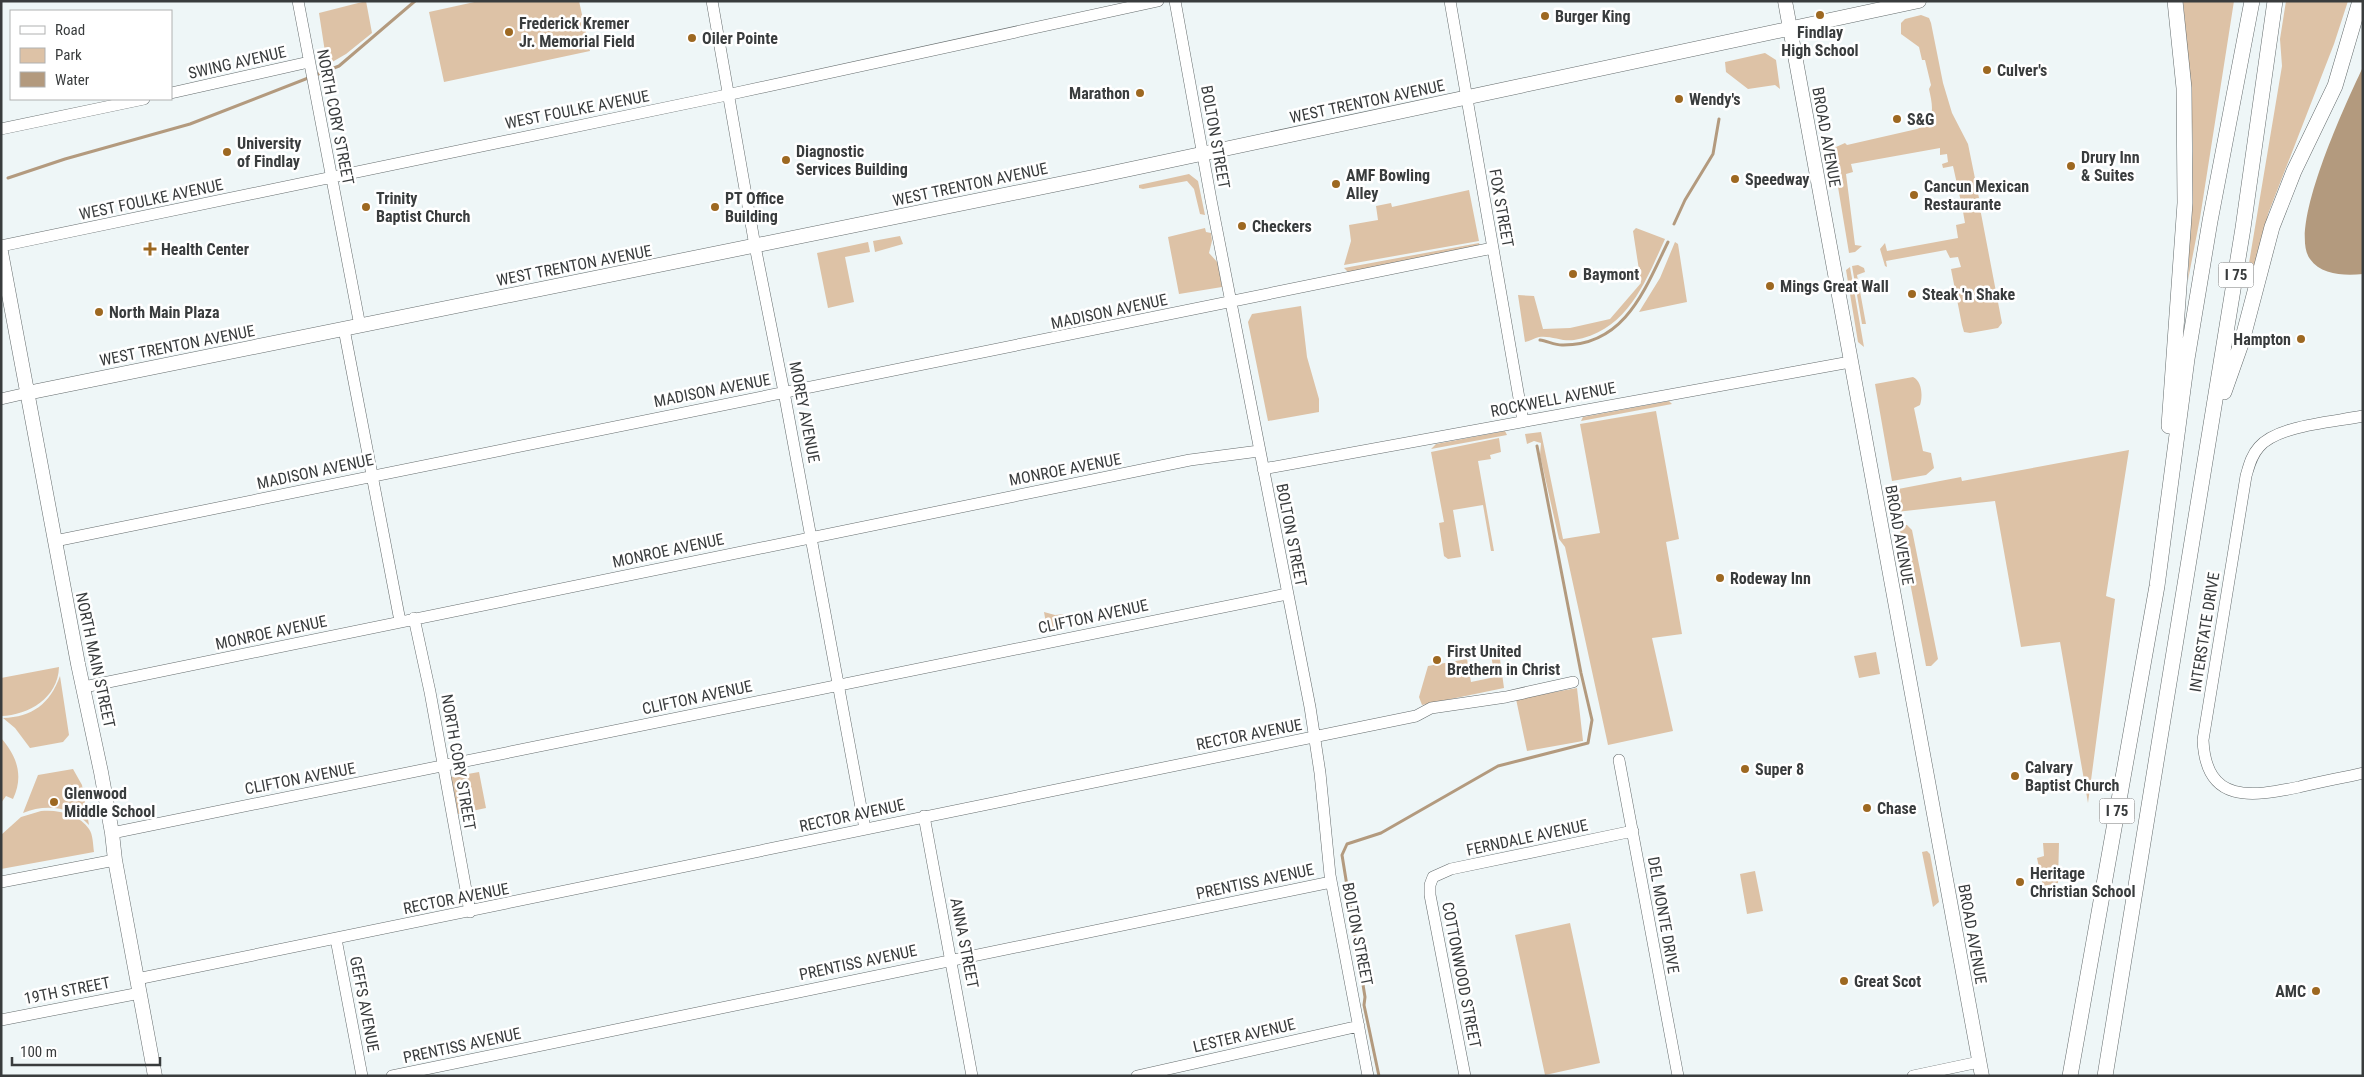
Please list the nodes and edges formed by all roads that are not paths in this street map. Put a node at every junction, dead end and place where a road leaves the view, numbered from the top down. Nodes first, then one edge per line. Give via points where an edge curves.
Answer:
1 (298, 1) edge
2 (712, 1) edge
3 (1158, 1) edge
4 (1175, 1) edge
5 (1450, 1) edge
6 (1785, 1) edge
7 (1919, 1) edge
8 (2175, 1) edge
9 (2252, 1) edge
10 (2276, 1) edge
11 (2360, 1) edge
12 (1790, 28) junction
13 (310, 66) junction
14 (172, 93) edge
15 (729, 94) junction
16 (1466, 98) junction
17 (139, 100) edge
18 (1, 129) edge
19 (1202, 154) junction
20 (331, 177) junction
21 (1, 246) edge
22 (755, 246) junction
23 (1493, 248) junction
24 (1, 252) edge
25 (1231, 303) junction
26 (360, 326) junction
27 (344, 330) junction
28 (1850, 362) junction
29 (784, 392) junction
30 (27, 393) junction
31 (1, 399) edge
32 (2363, 416) edge
33 (1523, 421) junction
34 (2211, 431) junction
35 (1259, 451) junction
36 (1263, 469) junction
37 (373, 476) junction
38 (812, 537) junction
39 (55, 541) junction
40 (2158, 586) junction
41 (1287, 594) junction
42 (414, 618) junction
43 (400, 621) junction
44 (1573, 682) dead end
45 (839, 685) junction
46 (84, 687) junction
47 (1315, 737) junction
48 (1619, 760) dead end
49 (442, 766) junction
50 (2363, 773) edge
51 (924, 816) junction
52 (865, 829) junction
53 (1633, 831) junction
54 (112, 833) junction
55 (115, 860) junction
56 (1432, 880) joint
57 (1, 882) edge
58 (1331, 882) junction
59 (470, 912) junction
60 (336, 939) junction
61 (952, 960) junction
62 (138, 986) junction
63 (1, 1020) edge
64 (1359, 1026) junction
65 (1980, 1069) edge
66 (155, 1076) edge
67 (362, 1076) edge
68 (392, 1076) edge
69 (972, 1076) edge
70 (1137, 1076) edge
71 (1368, 1076) edge
72 (1465, 1076) edge
73 (1678, 1076) edge
74 (1914, 1076) edge
75 (2070, 1076) edge
76 (2105, 1076) edge

1 - 13 street, NORTH CORY STREET
2 - 15 street, MOREY AVENUE
3 - 15 street, WEST FOULKE AVENUE
4 - 19 street, BOLTON STREET
5 - 16 street, FOX STREET
6 - 12 main road, BROAD AVENUE
7 - 12 main road, WEST TRENTON AVENUE
8 - 40 highway via 2184,88 2185,203
9 - 40 highway, I 75 via 2187,359
10 - 34 highway, I 75
11 - 34 highway via 2335,86 2294,171 2272,227 2242,341
12 - 16 main road, WEST TRENTON AVENUE
12 - 28 main road, BROAD AVENUE
13 - 14 street, SWING AVENUE
13 - 20 street, NORTH CORY STREET
15 - 20 street, WEST FOULKE AVENUE
15 - 22 street, MOREY AVENUE
16 - 19 main road, WEST TRENTON AVENUE
16 - 23 street, FOX STREET
17 - 18 street
19 - 22 main road, WEST TRENTON AVENUE
19 - 25 street, BOLTON STREET
20 - 21 street, WEST FOULKE AVENUE
20 - 26 street, NORTH CORY STREET
22 - 26 main road, WEST TRENTON AVENUE
22 - 29 street, MOREY AVENUE
23 - 25 street, MADISON AVENUE
23 - 33 street, FOX STREET
24 - 30 main road, NORTH MAIN STREET
25 - 29 street, MADISON AVENUE
25 - 35 street, BOLTON STREET
26 - 27 main road, WEST TRENTON AVENUE
27 - 30 main road, WEST TRENTON AVENUE
27 - 37 street
28 - 33 street, ROCKWELL AVENUE
28 - 65 main road, BROAD AVENUE
29 - 37 street, MADISON AVENUE
29 - 38 street, MOREY AVENUE
30 - 31 street
30 - 39 main road, NORTH MAIN STREET
32 - 50 street, INTERSTATE DRIVE via 2276,434 2253,455 2246,476 2203,740 2205,762 2212,776 2230,791 2244,795 2267,794
33 - 36 street, ROCKWELL AVENUE
34 - 76 highway, I 75
35 - 36 street, BOLTON STREET
35 - 38 street, MONROE AVENUE via 1196,458
36 - 41 street, BOLTON STREET
37 - 39 street, MADISON AVENUE
37 - 43 street
38 - 42 street, MONROE AVENUE
38 - 45 street, MOREY AVENUE
39 - 46 main road, NORTH MAIN STREET
40 - 75 highway, I 75
41 - 45 street, CLIFTON AVENUE
41 - 47 street, BOLTON STREET
42 - 43 street, MONROE AVENUE
42 - 49 street, NORTH CORY STREET
43 - 46 street, MONROE AVENUE
44 - 47 street, RECTOR AVENUE via 1506,697 1431,708 1416,716
45 - 49 street, CLIFTON AVENUE
45 - 52 street, MOREY AVENUE
46 - 54 main road, NORTH MAIN STREET
47 - 51 street, RECTOR AVENUE
47 - 58 street, BOLTON STREET
48 - 53 street, DEL MONTE DRIVE
49 - 54 street, CLIFTON AVENUE
49 - 59 street, NORTH CORY STREET
51 - 52 street, RECTOR AVENUE
51 - 61 street, ANNA STREET
52 - 59 street, RECTOR AVENUE
53 - 56 street, FERNDALE AVENUE via 1451,870 1437,874
53 - 73 street, DEL MONTE DRIVE
54 - 55 main road, NORTH MAIN STREET
55 - 57 street
55 - 62 main road, NORTH MAIN STREET
56 - 72 street, COTTONWOOD STREET via 1430,895
58 - 61 street, PRENTISS AVENUE
58 - 64 street, BOLTON STREET
59 - 60 street, RECTOR AVENUE
60 - 62 street, RECTOR AVENUE
60 - 67 street, GEFFS AVENUE
61 - 68 street, PRENTISS AVENUE
61 - 69 street, ANNA STREET
62 - 63 street, 19TH STREET
62 - 66 main road, NORTH MAIN STREET
64 - 70 street, LESTER AVENUE
64 - 71 street, BOLTON STREET
65 - 74 street

